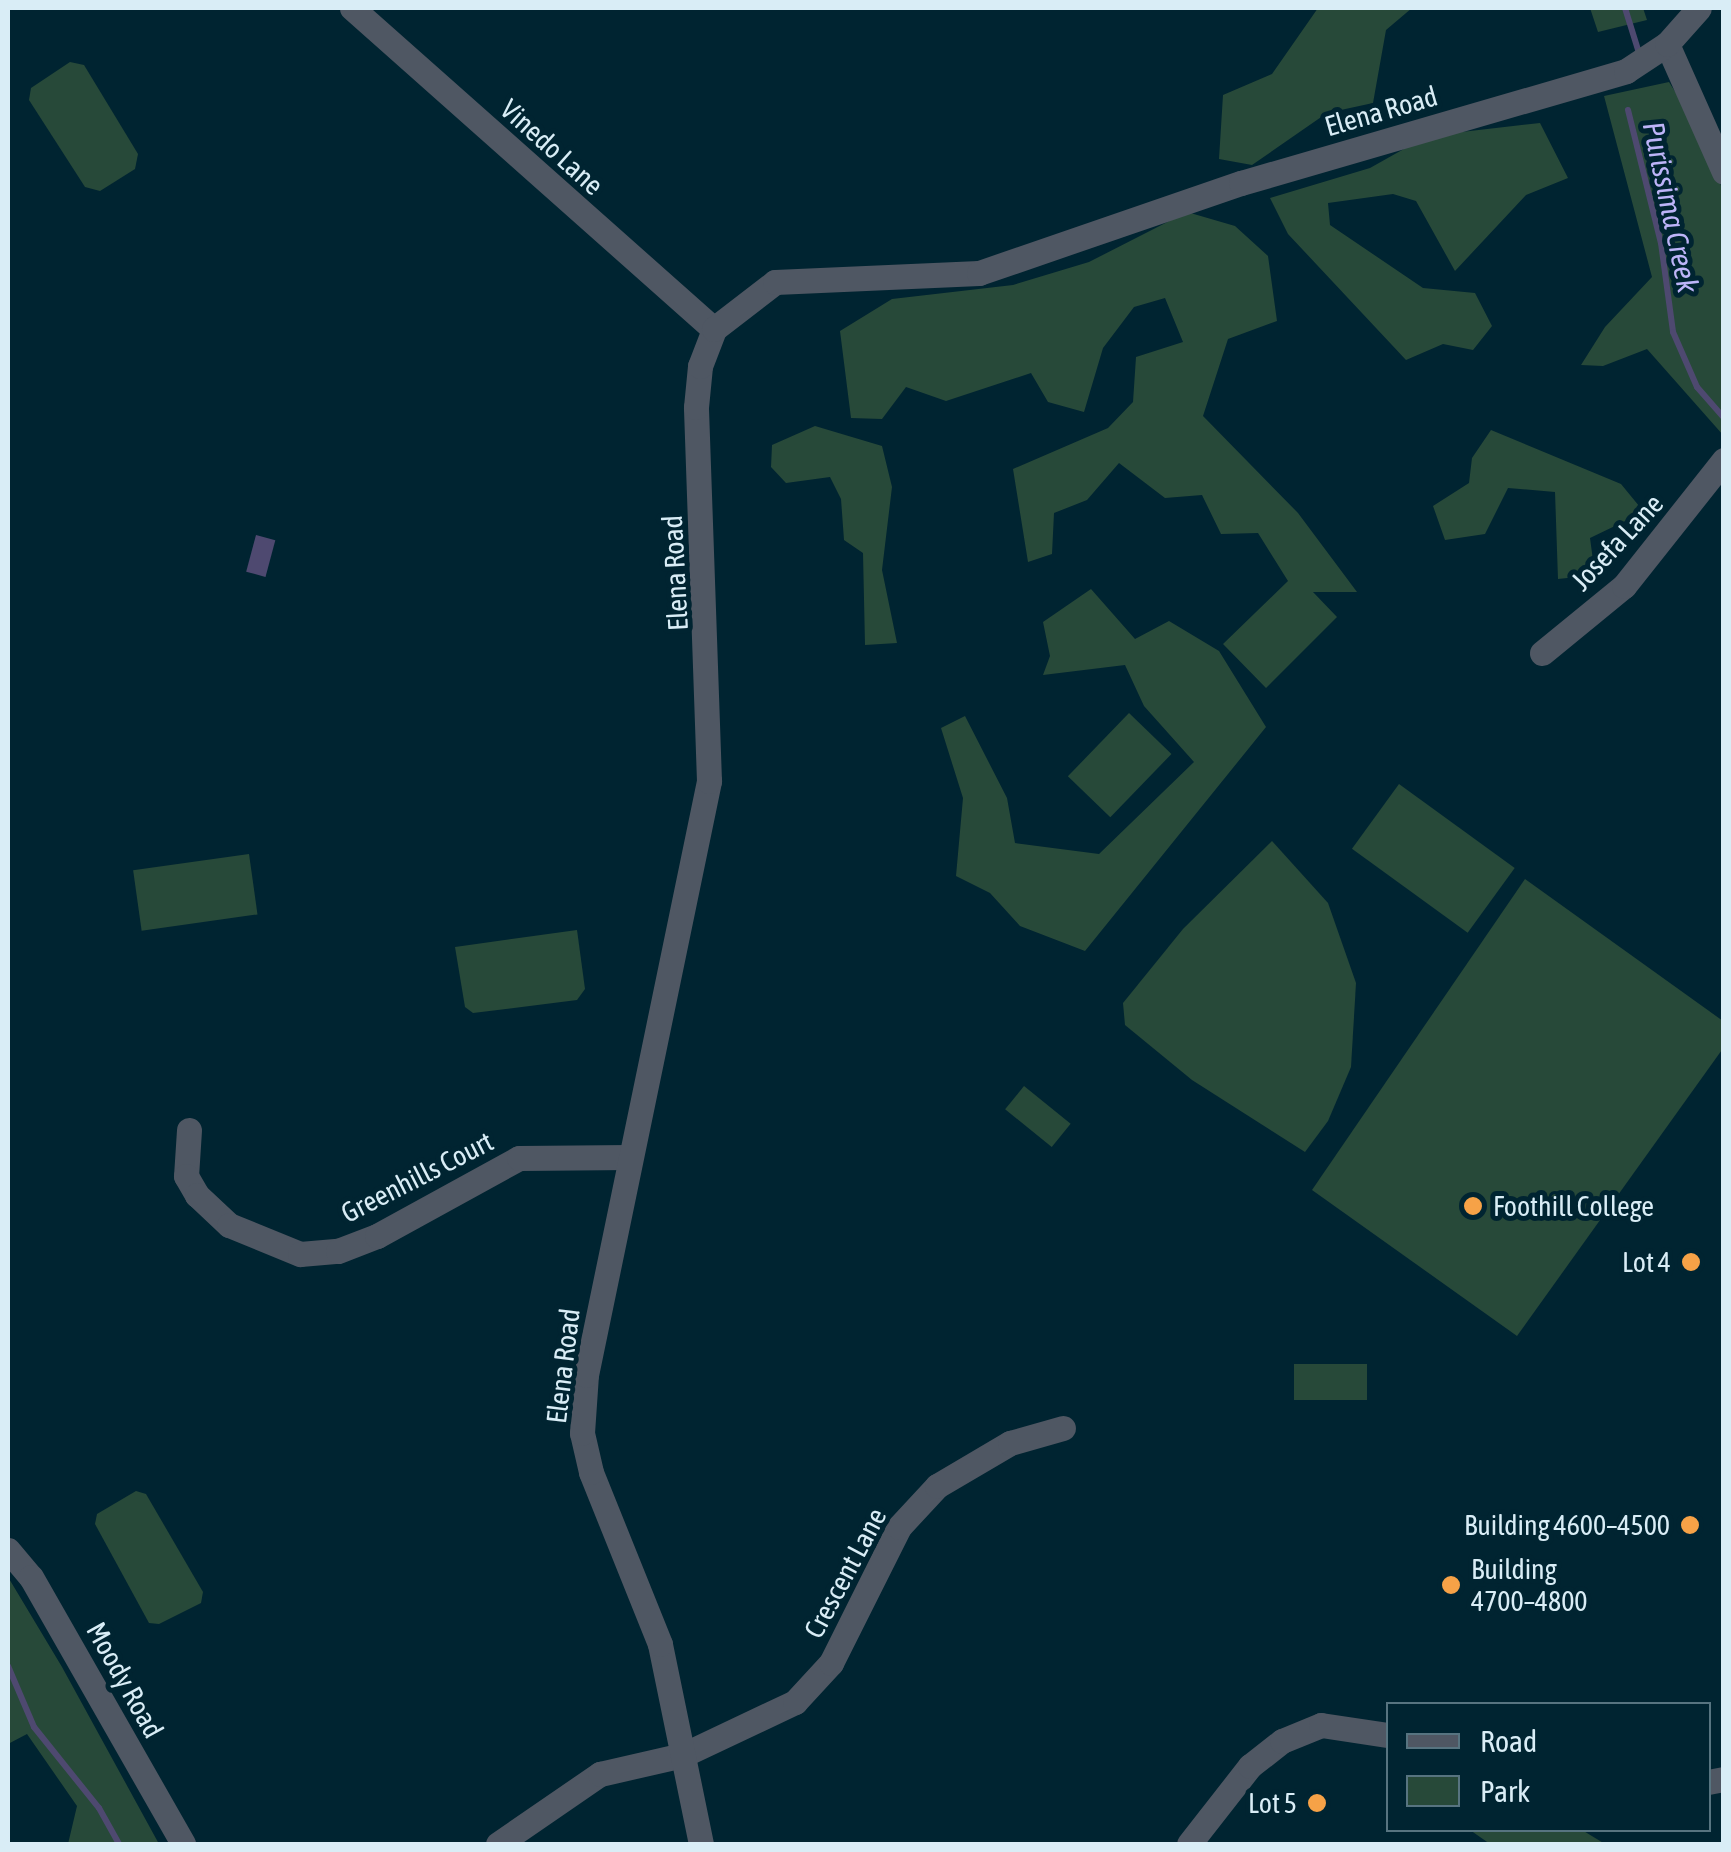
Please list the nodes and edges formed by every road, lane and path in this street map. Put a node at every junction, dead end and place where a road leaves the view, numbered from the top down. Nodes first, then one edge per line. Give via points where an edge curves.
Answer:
1 (352, 8) edge
2 (1699, 8) edge
3 (1667, 44) junction
4 (1724, 172) edge
5 (714, 329) junction
6 (1724, 460) edge
7 (1542, 654) dead end
8 (188, 1130) dead end
9 (630, 1156) junction
10 (1064, 1428) dead end
11 (8, 1550) edge
12 (1386, 1734) edge
13 (683, 1755) junction
14 (183, 1844) edge
15 (498, 1844) edge
16 (701, 1844) edge
17 (1189, 1844) edge

1 - 5 street, Vinedo Lane
2 - 3 street, Elena Road
3 - 4 street
3 - 5 street, Elena Road via 1626,71 1241,183 979,274 775,282
5 - 9 street, Elena Road via 700,366 696,407 710,780
6 - 7 street, Josefa Lane via 1624,586
8 - 9 street, Greenhills Court via 186,1176 197,1195 229,1225 300,1254 338,1251 377,1236 519,1158
9 - 13 street, Elena Road via 586,1375 582,1433 591,1472 660,1644
10 - 13 street, Crescent Lane via 1010,1442 938,1486 899,1527 831,1663 794,1702
11 - 14 street, Moody Road via 31,1577
12 - 17 street via 1322,1725 1282,1741 1236,1782
13 - 15 street, Crescent Lane via 600,1774
13 - 16 street, Elena Road

